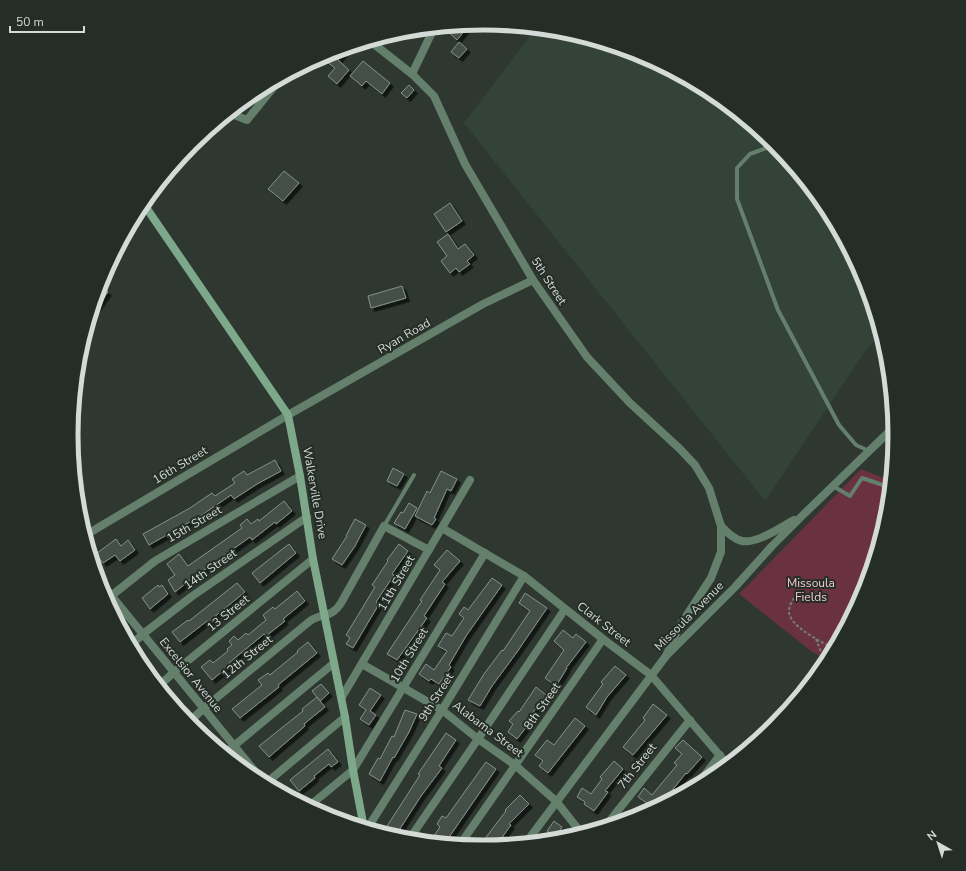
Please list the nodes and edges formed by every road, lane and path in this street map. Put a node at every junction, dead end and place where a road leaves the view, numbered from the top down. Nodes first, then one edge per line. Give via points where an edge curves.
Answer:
1 (432, 33) edge
2 (375, 45) edge
3 (412, 74) junction
4 (272, 89) edge
5 (235, 115) edge
6 (768, 147) edge
7 (147, 209) edge
8 (533, 280) junction
9 (288, 415) junction
10 (888, 432) edge
11 (870, 451) junction
12 (414, 475) dead end
13 (300, 476) junction
14 (470, 480) dead end
15 (833, 486) junction
16 (885, 487) edge
17 (804, 514) junction
18 (307, 517) junction
19 (384, 526) junction
20 (722, 526) junction
21 (442, 528) junction
22 (89, 533) edge
23 (429, 550) junction
24 (485, 553) junction
25 (314, 558) junction
26 (524, 576) junction
27 (110, 596) edge
28 (794, 598) dead end
29 (114, 604) edge
30 (565, 608) junction
31 (325, 615) junction
32 (143, 634) junction
33 (815, 638) junction
34 (603, 639) junction
35 (134, 642) edge
36 (829, 646) edge
37 (824, 654) edge
38 (666, 656) junction
39 (334, 663) junction
40 (362, 664) junction
41 (174, 672) junction
42 (651, 675) junction
43 (162, 683) edge
44 (403, 687) junction
45 (342, 697) junction
46 (203, 709) junction
47 (442, 710) junction
48 (345, 718) junction
49 (193, 719) edge
50 (690, 720) junction
51 (478, 739) junction
52 (234, 745) junction
53 (228, 750) edge
54 (720, 755) junction
55 (725, 761) edge
56 (515, 765) junction
57 (353, 770) junction
58 (255, 771) edge
59 (705, 775) edge
60 (270, 781) edge
61 (556, 801) junction
62 (313, 803) edge
63 (611, 820) edge
64 (363, 822) edge
65 (370, 824) edge
66 (578, 829) edge
67 (412, 835) edge
68 (529, 839) edge
69 (463, 840) edge

1 - 3 street
2 - 3 street, 5th Street
3 - 8 street, 5th Street via 434,96 465,164
4 - 5 street via 247,120
6 - 11 lane via 750,154 737,168 737,200 778,310 839,425 856,445
7 - 9 street, Walkerville Drive
8 - 9 street, Ryan Road via 484,304
8 - 20 street, 5th Street via 587,357 629,402 670,438 695,465 709,488
9 - 13 street, Walkerville Drive
9 - 22 street, 16th Street
10 - 11 street, Missoula Avenue
11 - 15 street, Missoula Avenue
12 - 19 lane
13 - 18 street, Walkerville Drive
13 - 27 street, 15th Street via 160,557
14 - 21 street, 11th Street
15 - 16 lane via 850,496 862,478
15 - 17 street, Missoula Avenue
17 - 20 street via 762,538 743,541 732,537
17 - 38 street, Missoula Avenue
18 - 25 street, Walkerville Drive
18 - 32 street, 14th Street via 191,597
19 - 23 street
19 - 31 street via 337,609
20 - 38 street, 5th Street via 721,552 711,578 679,627
21 - 23 street, 11th Street
21 - 24 street, Clark Street
23 - 40 street, 11th Street
24 - 26 street, Clark Street
24 - 44 street, 10th Street
25 - 31 street, Walkerville Drive
25 - 41 street, 13 Street
26 - 30 street, Clark Street
26 - 47 street, 9th Street
28 - 33 path via 789,615 795,624
29 - 32 street, Excelsior Avenue
30 - 34 street, Clark Street
30 - 51 street
31 - 39 street, Walkerville Drive
31 - 46 street, 12th Street via 310,621
32 - 35 street, 14th Street
32 - 41 street, Excelsior Avenue
33 - 36 path
33 - 37 path
34 - 42 street, Clark Street
34 - 56 street, 8th Street
38 - 42 street, Missoula Avenue
39 - 45 street, Walkerville Drive
39 - 52 street
40 - 44 street, Alabama Street
40 - 45 street, 11th Street
41 - 43 street, 13 Street
41 - 46 street, Excelsior Avenue
42 - 50 street, Clark Street
42 - 61 street, Missoula Avenue
44 - 47 street, Alabama Street
44 - 57 street, 10th Street
45 - 48 street, Walkerville Drive
46 - 49 street, 12th Street
46 - 52 street, Excelsior Avenue
47 - 51 street, Alabama Street
47 - 65 street, 9th Street
48 - 57 street, Walkerville Drive
48 - 60 street
50 - 54 street, Clark Street
50 - 63 street, 7th Street
51 - 56 street, Alabama Street
51 - 67 street
52 - 53 street
52 - 58 street, Excelsior Avenue
54 - 55 street, Clark Street
54 - 59 street
56 - 61 street, Alabama Street
56 - 69 street, 8th Street
57 - 62 street, 10th Street
57 - 64 street, Walkerville Drive
61 - 66 street, Alabama Street
61 - 68 street, Missoula Avenue

